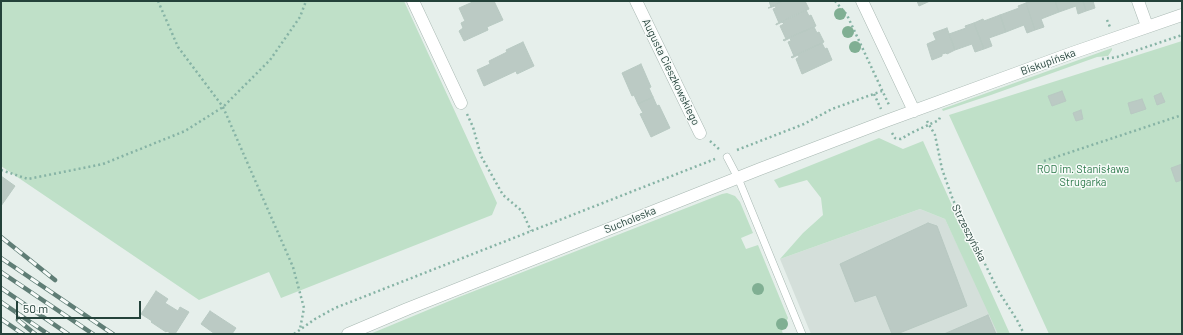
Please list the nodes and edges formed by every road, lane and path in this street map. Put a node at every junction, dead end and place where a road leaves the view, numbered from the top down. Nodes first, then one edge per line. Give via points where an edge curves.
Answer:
1 (158, 1) edge
2 (306, 1) edge
3 (412, 1) edge
4 (636, 1) edge
5 (835, 1) edge
6 (862, 1) edge
7 (1138, 1) edge
8 (1182, 14) edge
9 (1147, 26) junction
10 (882, 90) junction
11 (874, 94) junction
12 (461, 102) joint
13 (223, 107) junction
14 (891, 108) dead end
15 (914, 111) junction
16 (883, 113) dead end
17 (1182, 115) edge
18 (940, 117) dead end
19 (930, 126) dead end
20 (890, 128) dead end
21 (700, 133) joint
22 (726, 156) junction
23 (1044, 161) dead end
24 (1, 170) edge
25 (738, 178) junction
26 (531, 231) junction
27 (300, 329) junction
28 (294, 334) edge
29 (348, 334) edge
30 (802, 334) edge
31 (1024, 334) edge

1 - 13 path via 178,46
2 - 13 path via 300,17 270,60
3 - 12 street
4 - 21 street, Augusta Cieszkowskiego
5 - 10 path via 847,15
6 - 15 street
7 - 9 street
8 - 9 street, Biskupińska
9 - 15 street, Biskupińska
10 - 11 path
10 - 14 path
11 - 16 path
11 - 22 path via 832,109 804,124
12 - 26 path via 473,127 481,156 503,195 522,211
13 - 24 path via 185,131 103,164 28,179
13 - 27 path via 293,266 304,308
15 - 25 street, Sucholeska
17 - 23 path
18 - 20 path via 939,120 902,139 895,138
19 - 31 path, Strzeszyńska via 935,135 952,200 999,292
21 - 22 path, Augusta Cieszkowskiego
22 - 25 lane
22 - 26 path
25 - 29 street, Sucholeska
25 - 30 lane
26 - 27 path via 335,308
27 - 28 path

